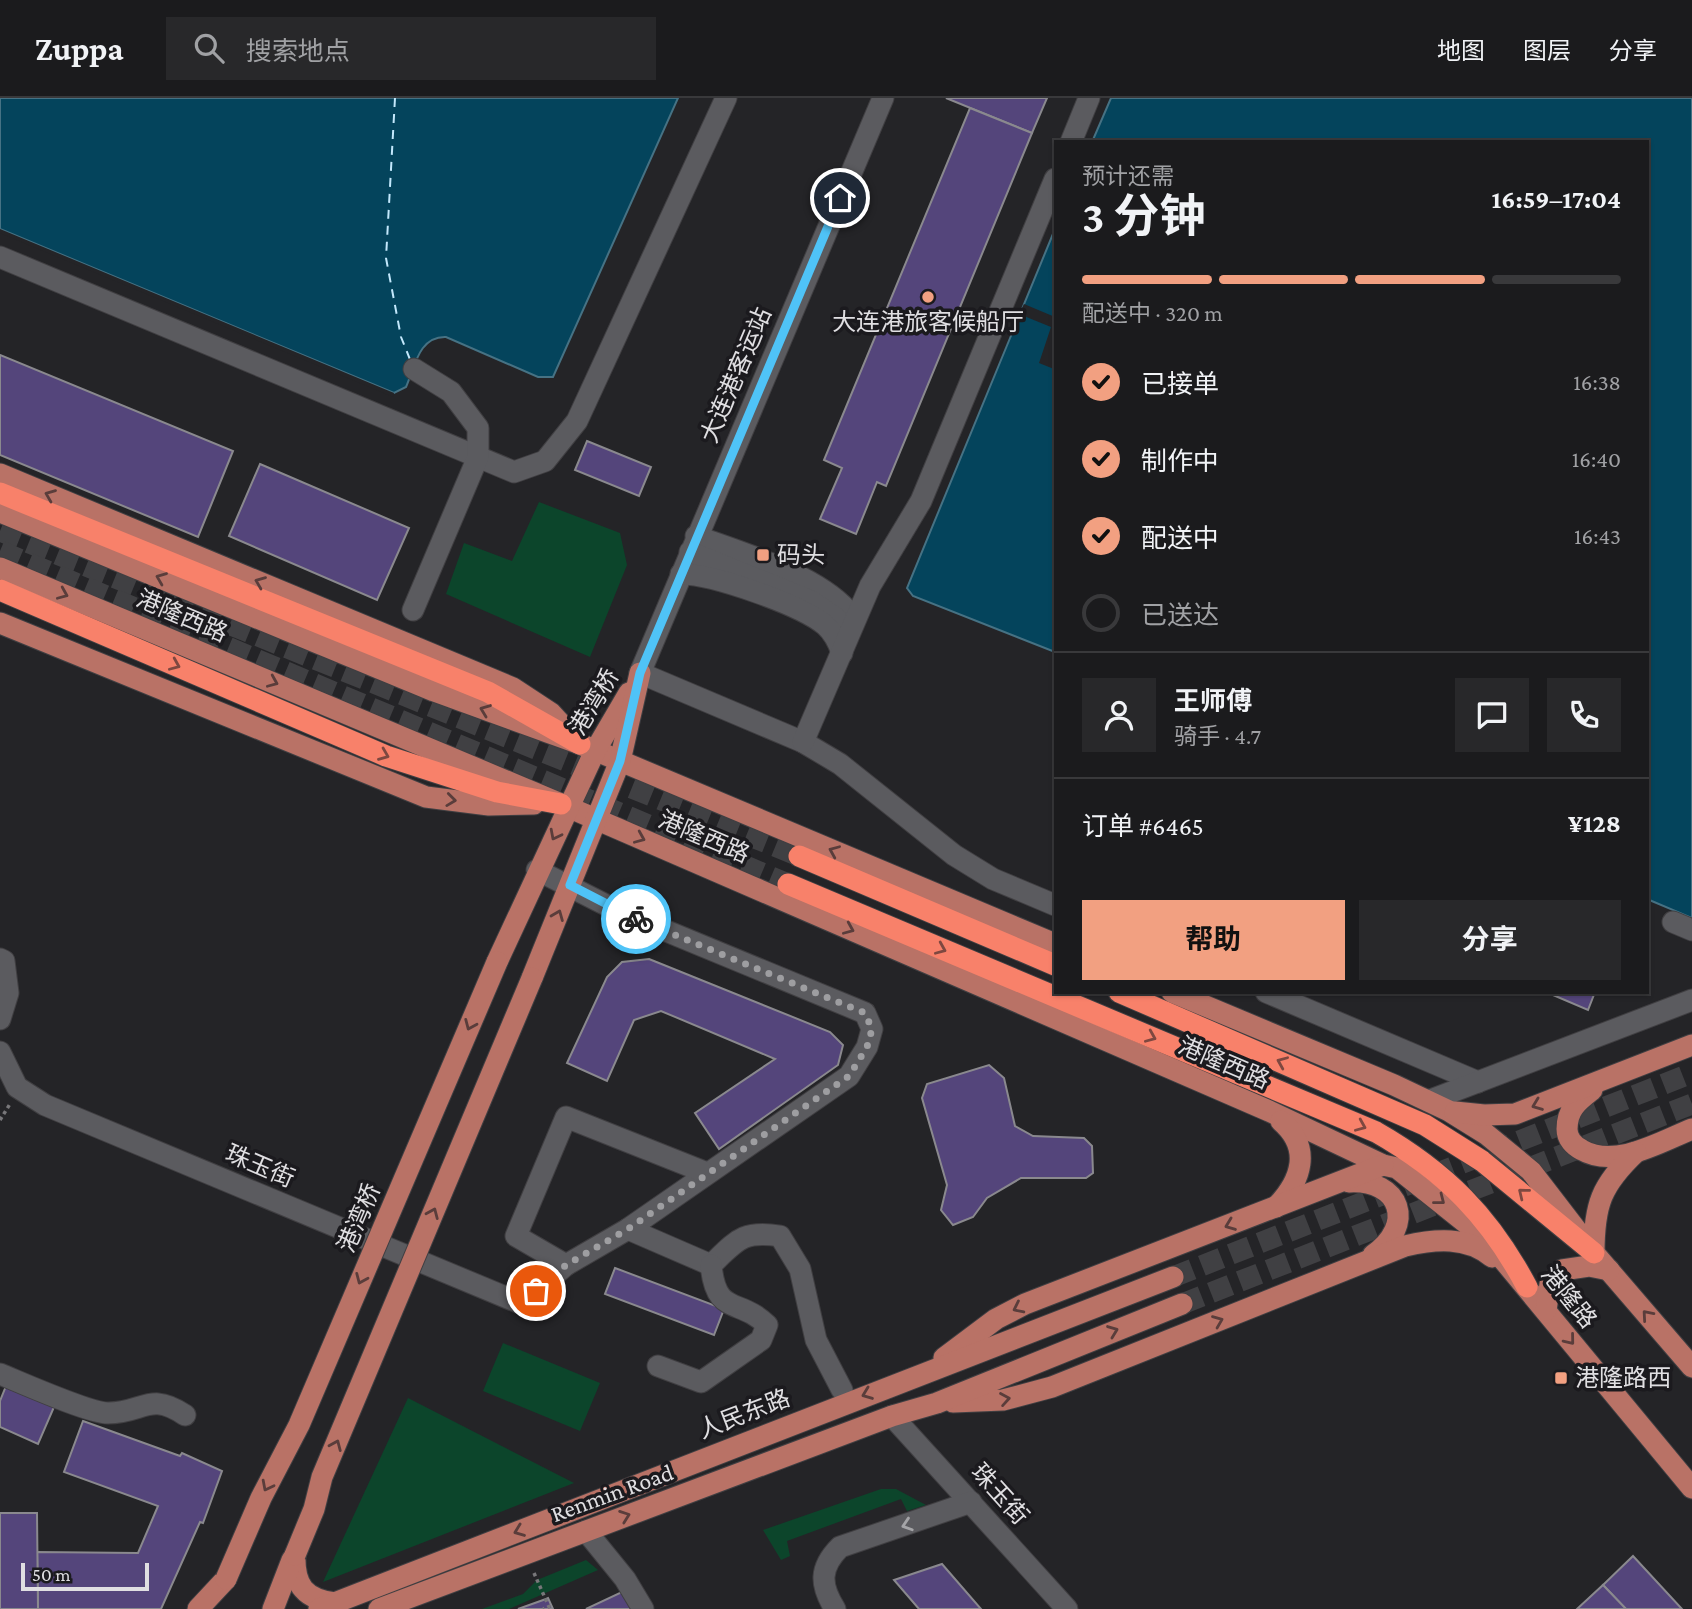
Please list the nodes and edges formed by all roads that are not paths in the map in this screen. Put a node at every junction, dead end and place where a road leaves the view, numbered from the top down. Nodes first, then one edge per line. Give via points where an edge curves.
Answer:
1 (726, 98) edge
2 (883, 98) edge
3 (1089, 98) edge
4 (1072, 140) edge
5 (1054, 181) edge
6 (0, 257) edge
7 (414, 369) dead end
8 (478, 457) junction
9 (0, 474) edge
10 (0, 493) edge
11 (0, 512) edge
12 (693, 544) junction
13 (0, 568) edge
14 (681, 575) junction
15 (0, 590) edge
16 (413, 610) dead end
17 (0, 623) edge
18 (848, 637) junction
19 (640, 673) junction
20 (803, 742) junction
21 (588, 748) junction
22 (620, 761) junction
23 (565, 806) junction
24 (595, 819) junction
25 (799, 856) tunnel mouth
26 (537, 870) junction
27 (788, 884) tunnel mouth
28 (570, 885) junction
29 (1054, 905) edge
30 (1054, 944) edge
31 (0, 959) edge
32 (1054, 965) edge
33 (1124, 994) edge
34 (1177, 994) edge
35 (1271, 994) edge
36 (1692, 1000) edge
37 (0, 1019) edge
38 (1692, 1045) edge
39 (0, 1052) edge
40 (1607, 1079) junction
41 (1478, 1082) junction
42 (1394, 1085) junction
43 (1428, 1101) junction
44 (1269, 1111) junction
45 (1449, 1111) junction
46 (1425, 1125) junction
47 (1692, 1129) edge
48 (1636, 1152) junction
49 (1383, 1165) junction
50 (707, 1173) junction
51 (1340, 1182) junction
52 (1276, 1208) junction
53 (628, 1229) junction
54 (1594, 1253) junction
55 (566, 1265) junction
56 (711, 1265) junction
57 (1356, 1266) junction
58 (1609, 1270) junction
59 (1173, 1277) tunnel mouth
60 (1527, 1287) junction
61 (1182, 1304) tunnel mouth
62 (1546, 1310) junction
63 (658, 1366) dead end
64 (1692, 1367) edge
65 (931, 1369) junction
66 (0, 1374) edge
67 (842, 1390) dead end
68 (937, 1403) junction
69 (185, 1415) dead end
70 (892, 1416) junction
71 (1692, 1488) edge
72 (971, 1502) junction
73 (586, 1531) junction
74 (295, 1555) junction
75 (424, 1592) junction
76 (327, 1606) edge
77 (198, 1609) edge
78 (273, 1609) edge
79 (379, 1609) edge
80 (402, 1609) edge
81 (643, 1609) edge
82 (835, 1609) edge
83 (1067, 1609) edge

1 - 8 street via 577,421 545,461 514,472
2 - 12 street, 大连港客运站
3 - 4 street
5 - 18 street via 921,501 870,586
6 - 8 street
7 - 8 street via 451,392 478,428
8 - 16 street
21 -> 9 main road via 551,713 513,688
10 - 21 highway via 488,692
21 -> 11 main road, 港隆西路 via 434,691
12 - 14 street, 大连港客运站
12 - 18 street via 825,591 841,603
13 -> 23 main road, 港隆西路
14 - 18 street via 720,580
14 - 19 street, 大连港客运站
15 -> 23 highway via 386,756 498,792
17 -> 23 main road via 426,797 489,805
18 - 20 street
19 - 20 street
19 - 21 main road, 港湾桥
19 - 22 main road, 港湾桥
20 - 29 street via 840,764 954,855
21 - 22 main road, 港隆西路
21 - 23 main road, 港湾桥
22 - 24 main road, 港湾桥
30 -> 22 main road, 港隆西路
23 - 24 main road, 港隆西路
23 -> 26 main road, 港湾桥
24 - 28 main road, 港湾桥
24 -> 44 main road, 港隆西路
25 - 32 highway
26 - 28 street
26 -> 77 main road, 港湾桥, bridge via 299,1425 226,1579
27 -> 60 highway via 1376,1132 1411,1152 1477,1211 1504,1245
28 - 50 street via 618,911 865,1013 872,1029 849,1076
74 -> 28 main road, 港湾桥, bridge via 328,1464
31 - 37 street via 8,993
46 -> 33 highway
34 - 42 main road, 港隆西路
35 - 41 street
36 - 41 street
38 - 40 main road
39 - 55 street, 珠玉街 via 17,1087 45,1105 522,1304
40 -> 45 main road via 1515,1114
40 - 48 main road via 1575,1103 1566,1133 1574,1146 1589,1154 1601,1157
41 - 43 street
42 - 43 main road, 港隆西路
42 - 46 main road via 1414,1105
43 - 45 main road, 港隆西路
44 - 49 main road, 港隆西路
44 - 52 main road via 1294,1133 1301,1150 1295,1182
45 - 54 main road, 港隆路 via 1531,1171
54 -> 46 highway via 1482,1161
47 - 48 main road
48 - 54 main road via 1609,1178 1601,1194
49 - 51 main road
49 -> 60 main road, 港隆路 via 1397,1168 1465,1220
50 - 53 street
50 - 55 street via 566,1117 516,1236
51 - 52 main road
51 - 57 main road via 1367,1181 1385,1188 1399,1218 1395,1233 1381,1250
52 -> 65 main road via 1025,1304 972,1335
53 - 55 street
53 - 56 street
54 - 58 main road, 港隆路
56 - 63 street via 713,1286 727,1304 767,1325 761,1340 701,1382
56 - 67 street via 740,1238 756,1233 780,1236 800,1269 817,1340
57 - 60 main road via 1405,1246 1452,1240 1489,1254
68 -> 57 main road via 1003,1400 1052,1387
58 - 62 main road via 1589,1266 1562,1270 1550,1284
64 -> 58 main road, 港隆路
59 - 65 main road, 人民东路
60 - 62 main road, 港隆路
68 -> 61 main road
62 -> 71 main road, 港隆路
65 -> 76 main road, 人民东路
66 - 69 street via 104,1413 126,1412 150,1402 170,1405
68 - 70 main road, Renmin Road
70 - 72 street, 珠玉街
73 -> 70 main road, Renmin Road
72 -> 82 street via 840,1547 827,1560 824,1572 825,1592
72 - 83 street, 珠玉街
73 - 75 main road, Renmin Road
73 - 81 street
74 - 76 main road via 294,1574 304,1593
74 - 78 main road, 港湾桥
75 - 79 main road, Renmin Road
75 - 80 main road

